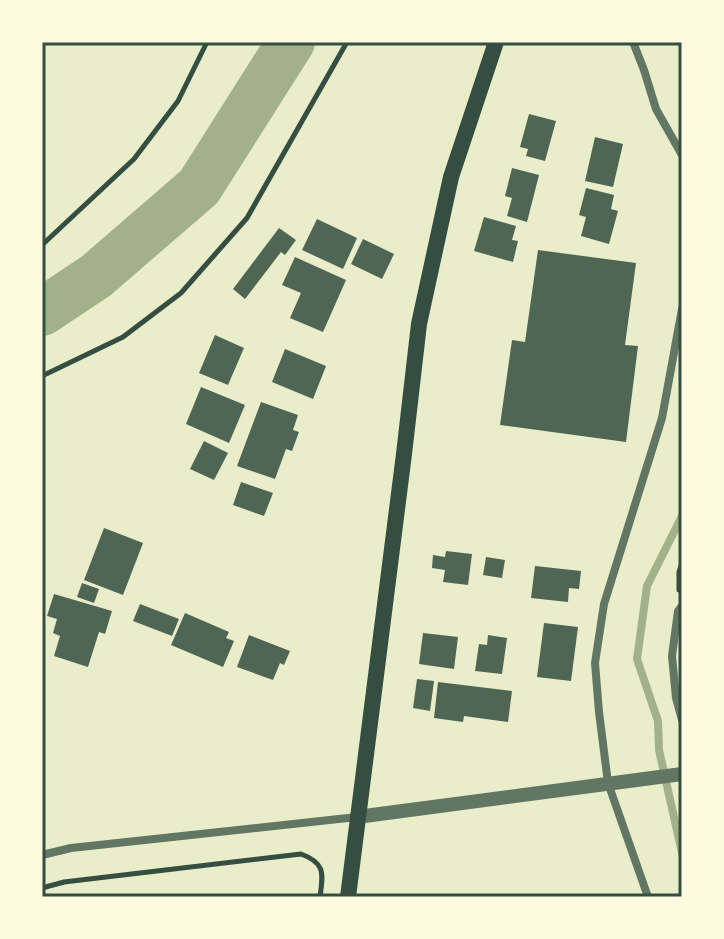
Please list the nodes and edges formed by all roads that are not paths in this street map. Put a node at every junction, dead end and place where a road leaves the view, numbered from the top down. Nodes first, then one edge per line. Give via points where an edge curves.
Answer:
1 (496, 42) edge
2 (633, 42) edge
3 (682, 155) edge
4 (682, 309) edge
5 (682, 606) edge
6 (682, 720) edge
7 (682, 774) edge
8 (608, 783) junction
9 (357, 817) junction
10 (42, 855) edge
11 (348, 897) edge
12 (648, 897) edge

1 - 9 main road via 451,177 419,324
2 - 3 street via 656,109
4 - 8 street via 662,418 604,604 595,663
5 - 6 street via 672,656
7 - 8 street
8 - 9 street
8 - 12 street
9 - 10 street
9 - 11 main road

